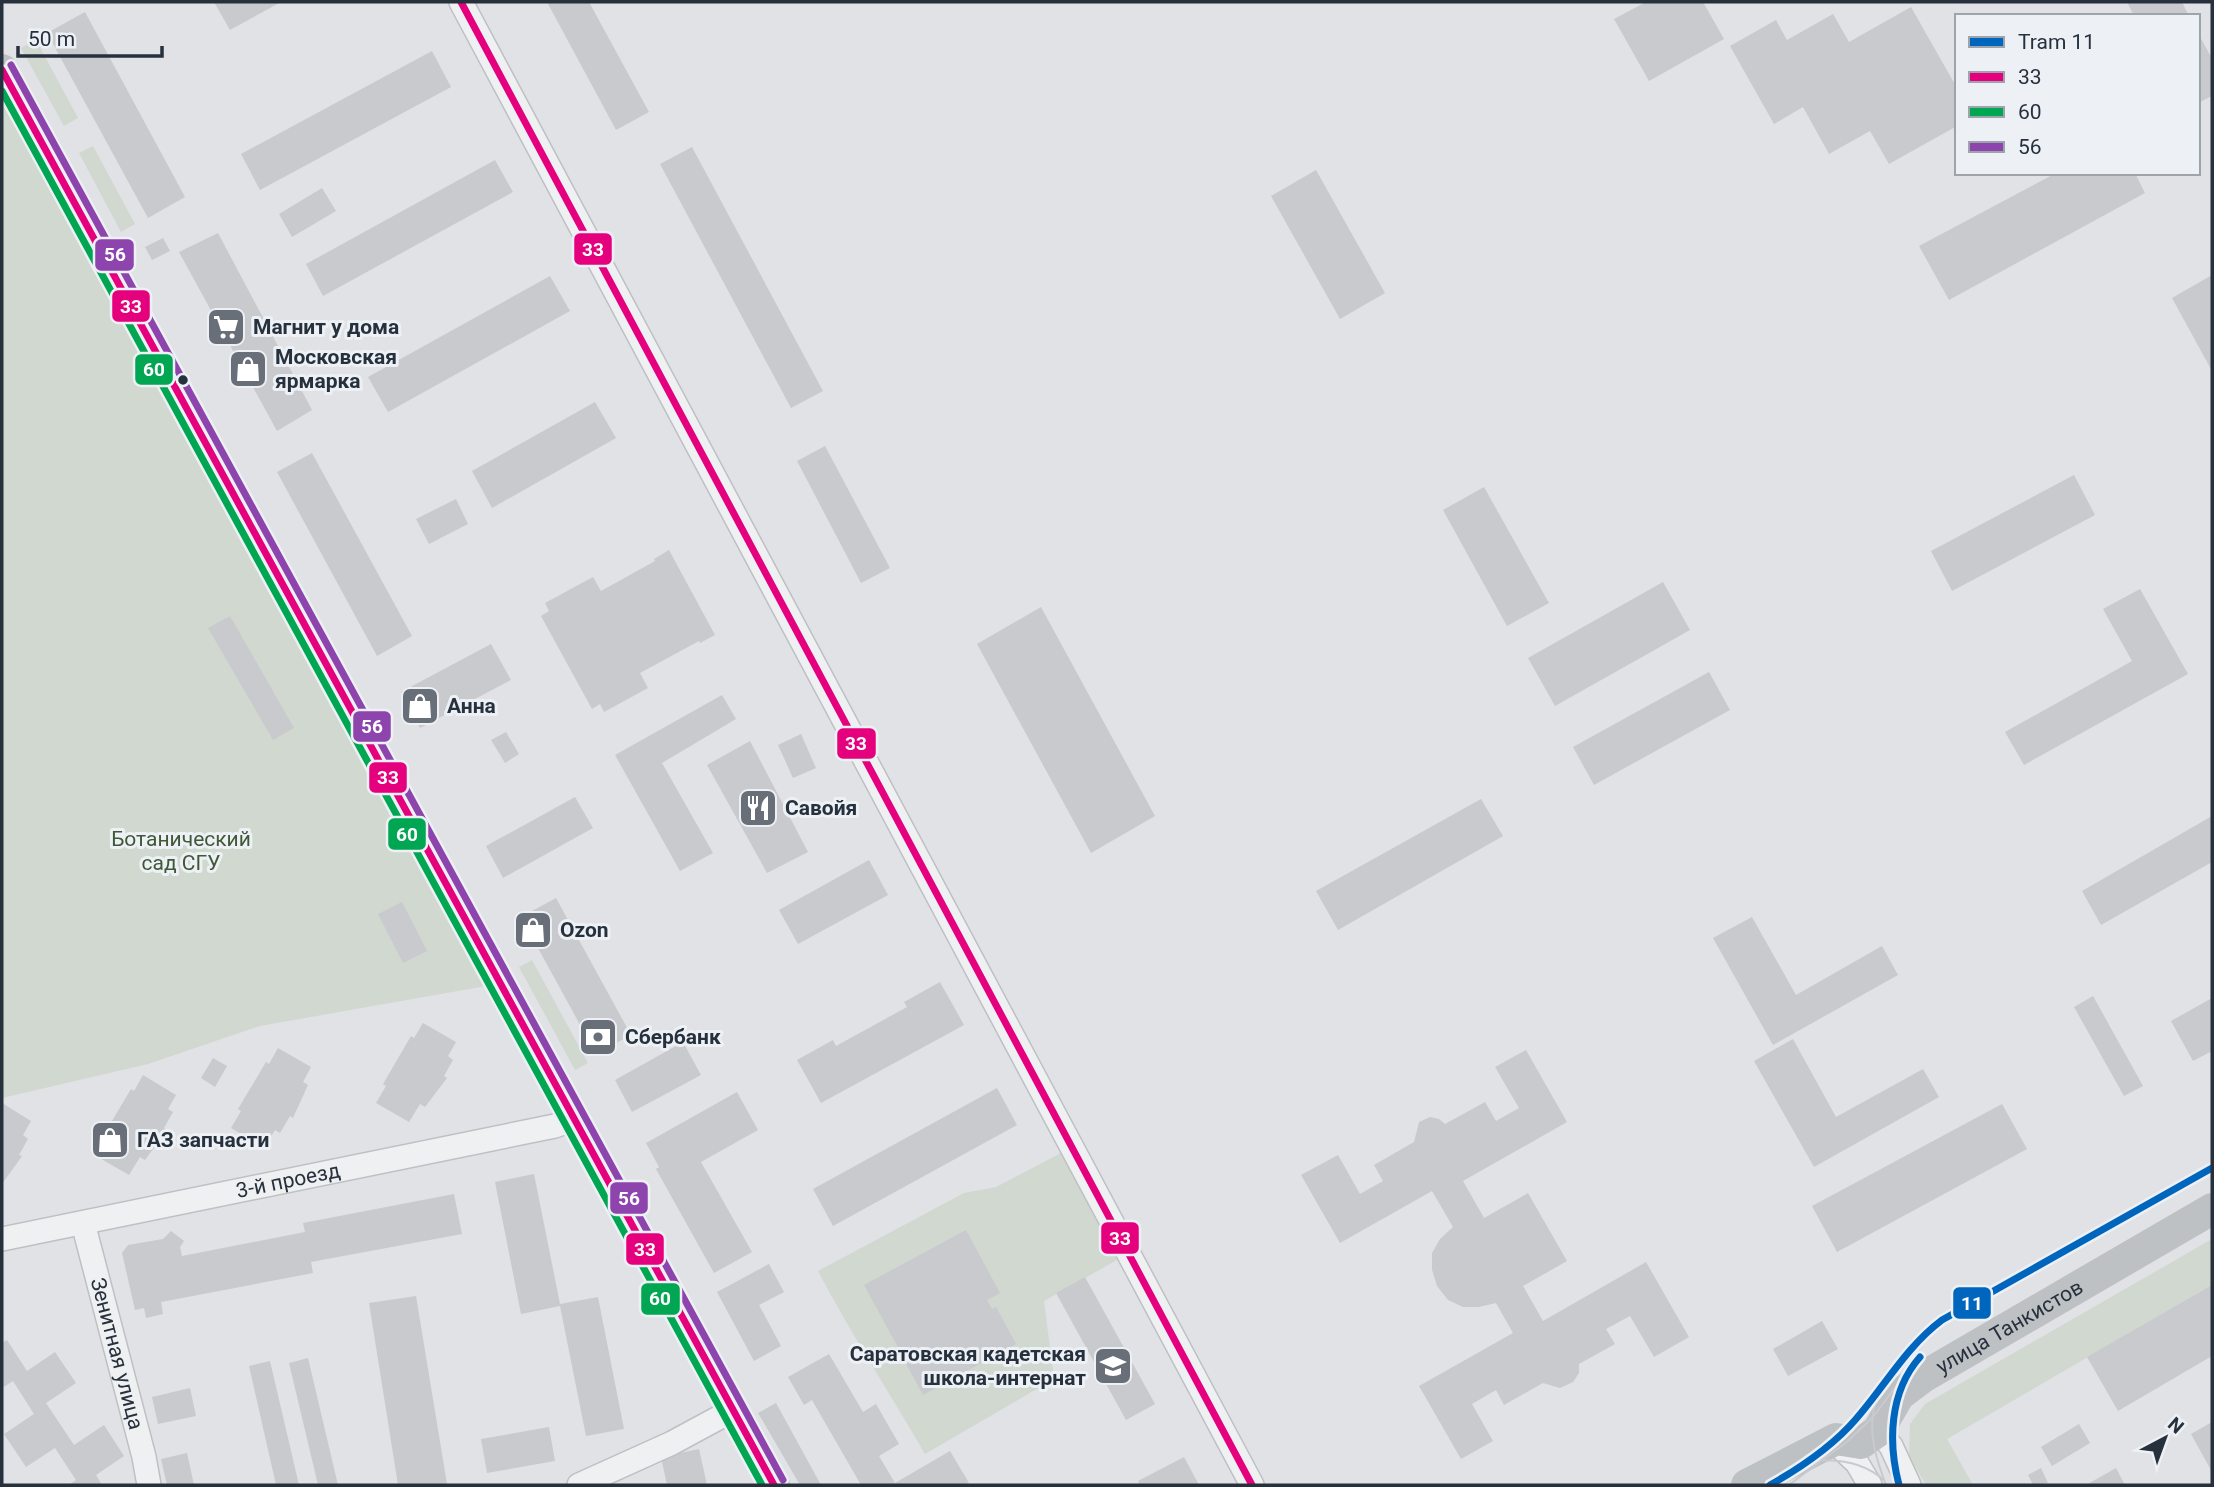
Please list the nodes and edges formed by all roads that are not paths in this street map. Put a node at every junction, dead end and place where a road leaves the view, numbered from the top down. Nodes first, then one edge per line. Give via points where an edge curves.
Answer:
1 (461, 2) edge
2 (2, 70) edge
3 (573, 1119) junction
4 (2212, 1209) edge
5 (83, 1223) junction
6 (2, 1239) edge
7 (733, 1410) junction
8 (1858, 1444) junction
9 (149, 1485) edge
10 (579, 1485) edge
11 (774, 1485) edge
12 (1252, 1485) edge
13 (1747, 1485) edge
14 (1870, 1485) edge
15 (1909, 1485) edge

1 - 12 street
2 - 3 main road
3 - 5 street, 3-й проезд
3 - 7 main road
4 - 8 main road, улица Танкистов via 1923,1377 1899,1395
5 - 6 street, 3-й проезд
5 - 9 street, Зенитная улица
7 - 10 street
7 - 11 main road
8 - 13 main road via 1794,1459
8 - 14 street
8 - 15 street via 1891,1446

